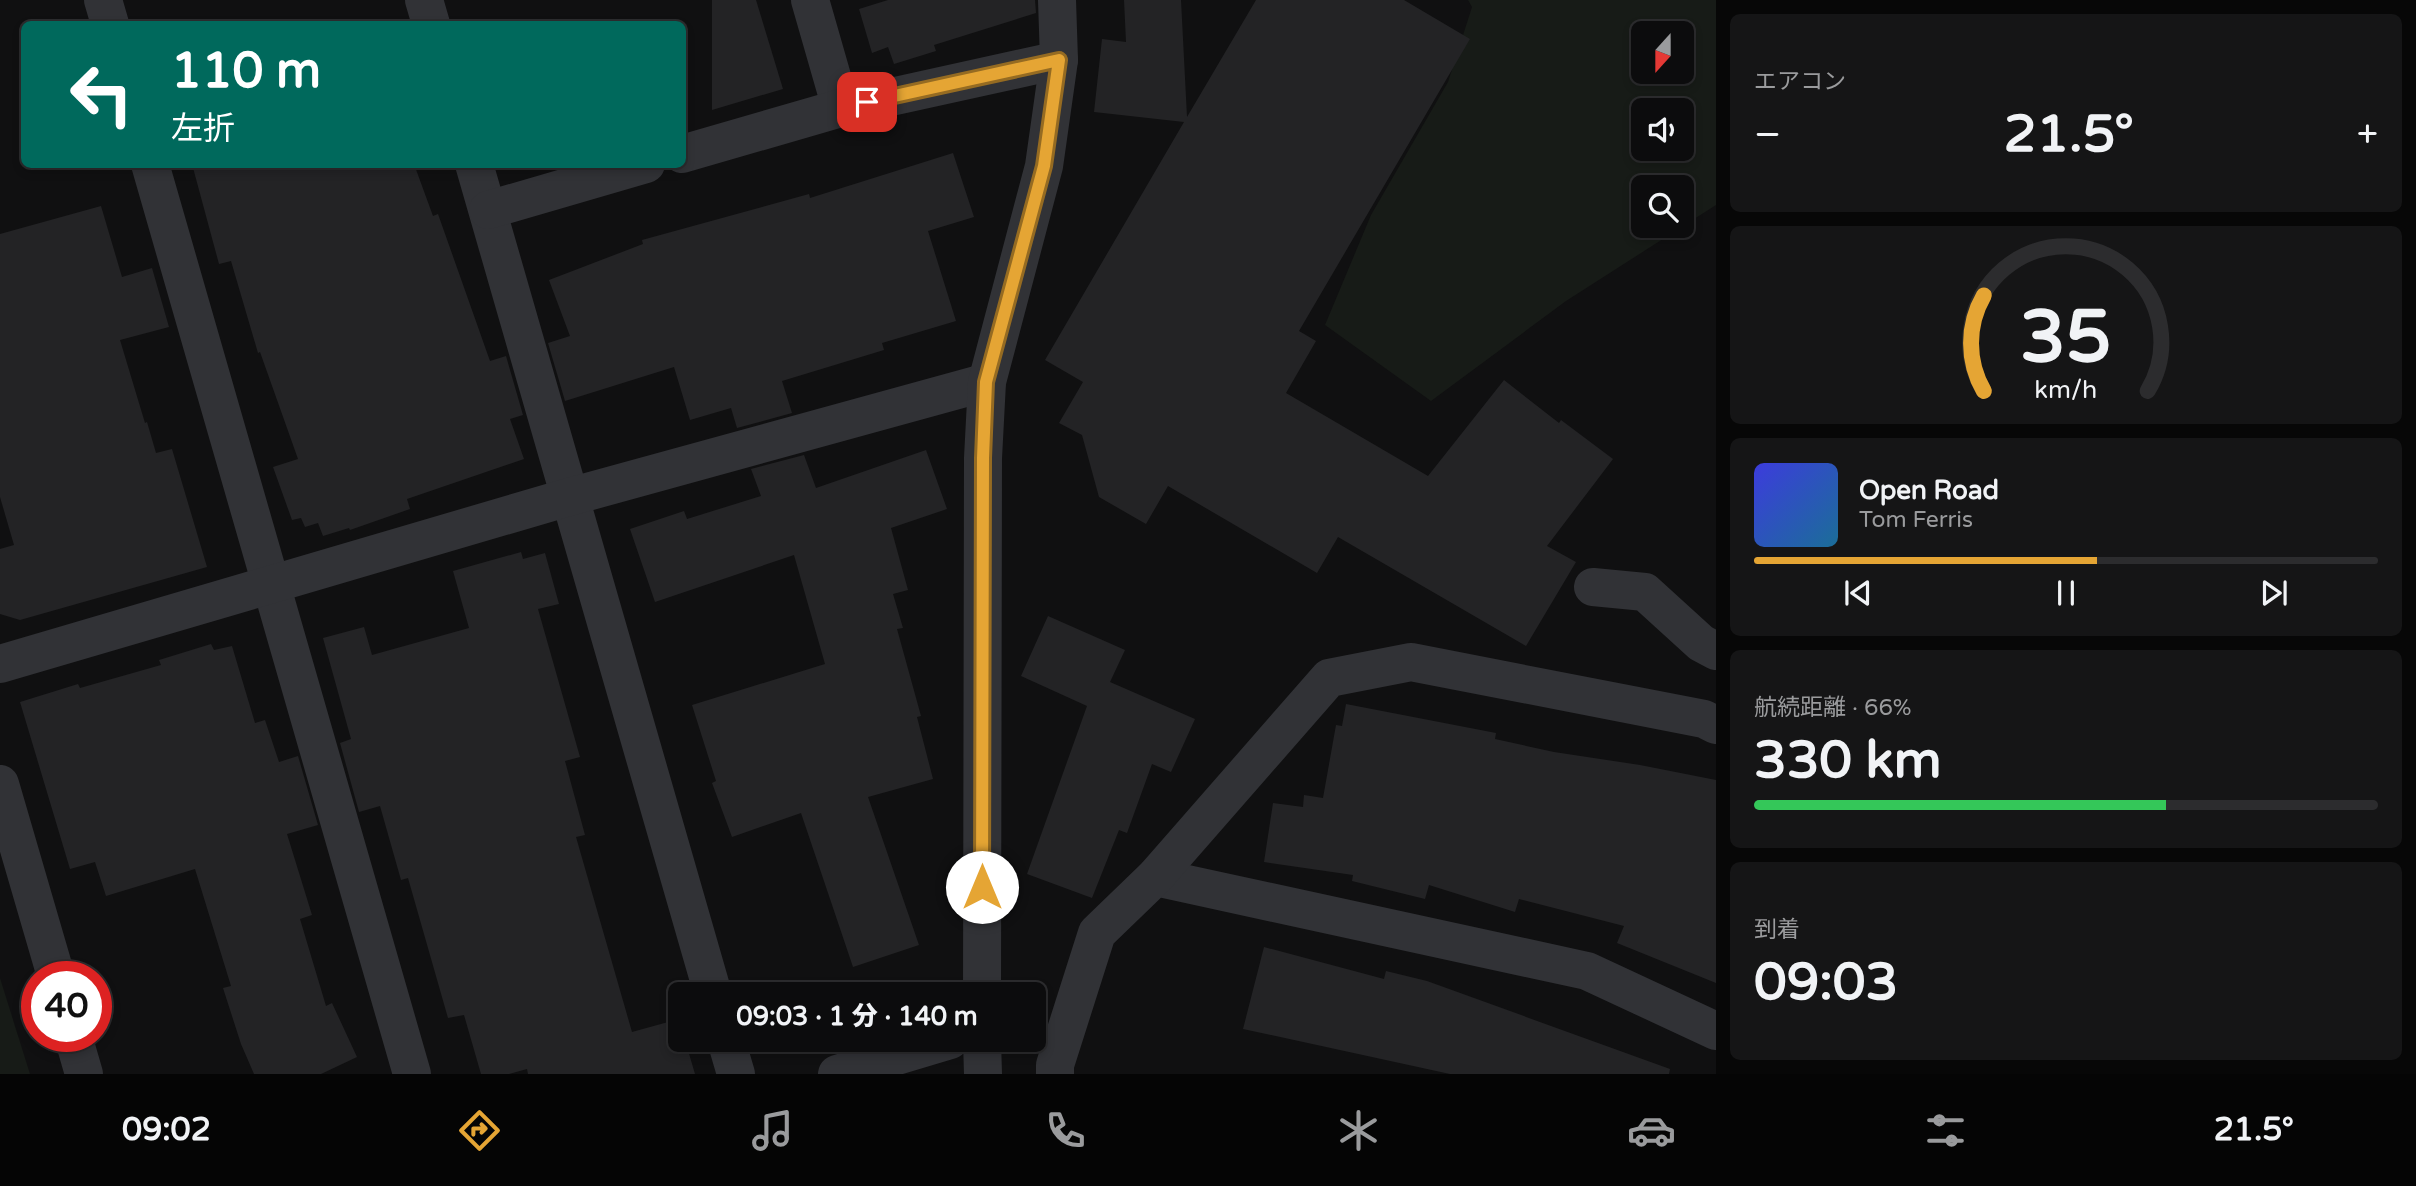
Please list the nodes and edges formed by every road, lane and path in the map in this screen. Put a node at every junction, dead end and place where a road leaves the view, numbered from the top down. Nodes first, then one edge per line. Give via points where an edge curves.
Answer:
1 (103, 0) edge
2 (424, 0) edge
3 (810, 0) edge
4 (1057, 0) edge
5 (109, 21) edge
6 (430, 21) edge
7 (1059, 60) junction
8 (841, 108) junction
9 (686, 153) edge
10 (151, 168) edge
11 (475, 168) edge
12 (632, 168) edge
13 (488, 210) junction
14 (986, 382) junction
15 (569, 497) junction
16 (272, 584) junction
17 (1593, 587) dead end
18 (1716, 651) edge
19 (0, 664) edge
20 (1716, 725) edge
21 (0, 784) edge
22 (1155, 877) junction
23 (52, 961) edge
24 (710, 982) edge
25 (982, 982) edge
26 (1716, 1031) edge
27 (78, 1052) edge
28 (730, 1052) edge
29 (910, 1052) edge
30 (982, 1052) edge
31 (84, 1074) edge
32 (412, 1074) edge
33 (736, 1074) edge
34 (837, 1074) edge
35 (983, 1074) edge
36 (1055, 1074) edge

1 - 5 street
2 - 6 street
3 - 8 street
4 - 7 street
7 - 8 street
7 - 14 street via 1044,166
8 - 9 street
10 - 16 street
11 - 13 street
12 - 13 street
13 - 15 street
14 - 15 street
14 - 25 street
15 - 16 street
15 - 24 street
16 - 19 street
16 - 32 street
17 - 18 street via 1645,592
20 - 22 street via 1411,662 1329,678
21 - 23 street
22 - 26 street via 1587,971
22 - 36 street via 1097,933
27 - 31 street
28 - 33 street
29 - 34 street
30 - 35 street

